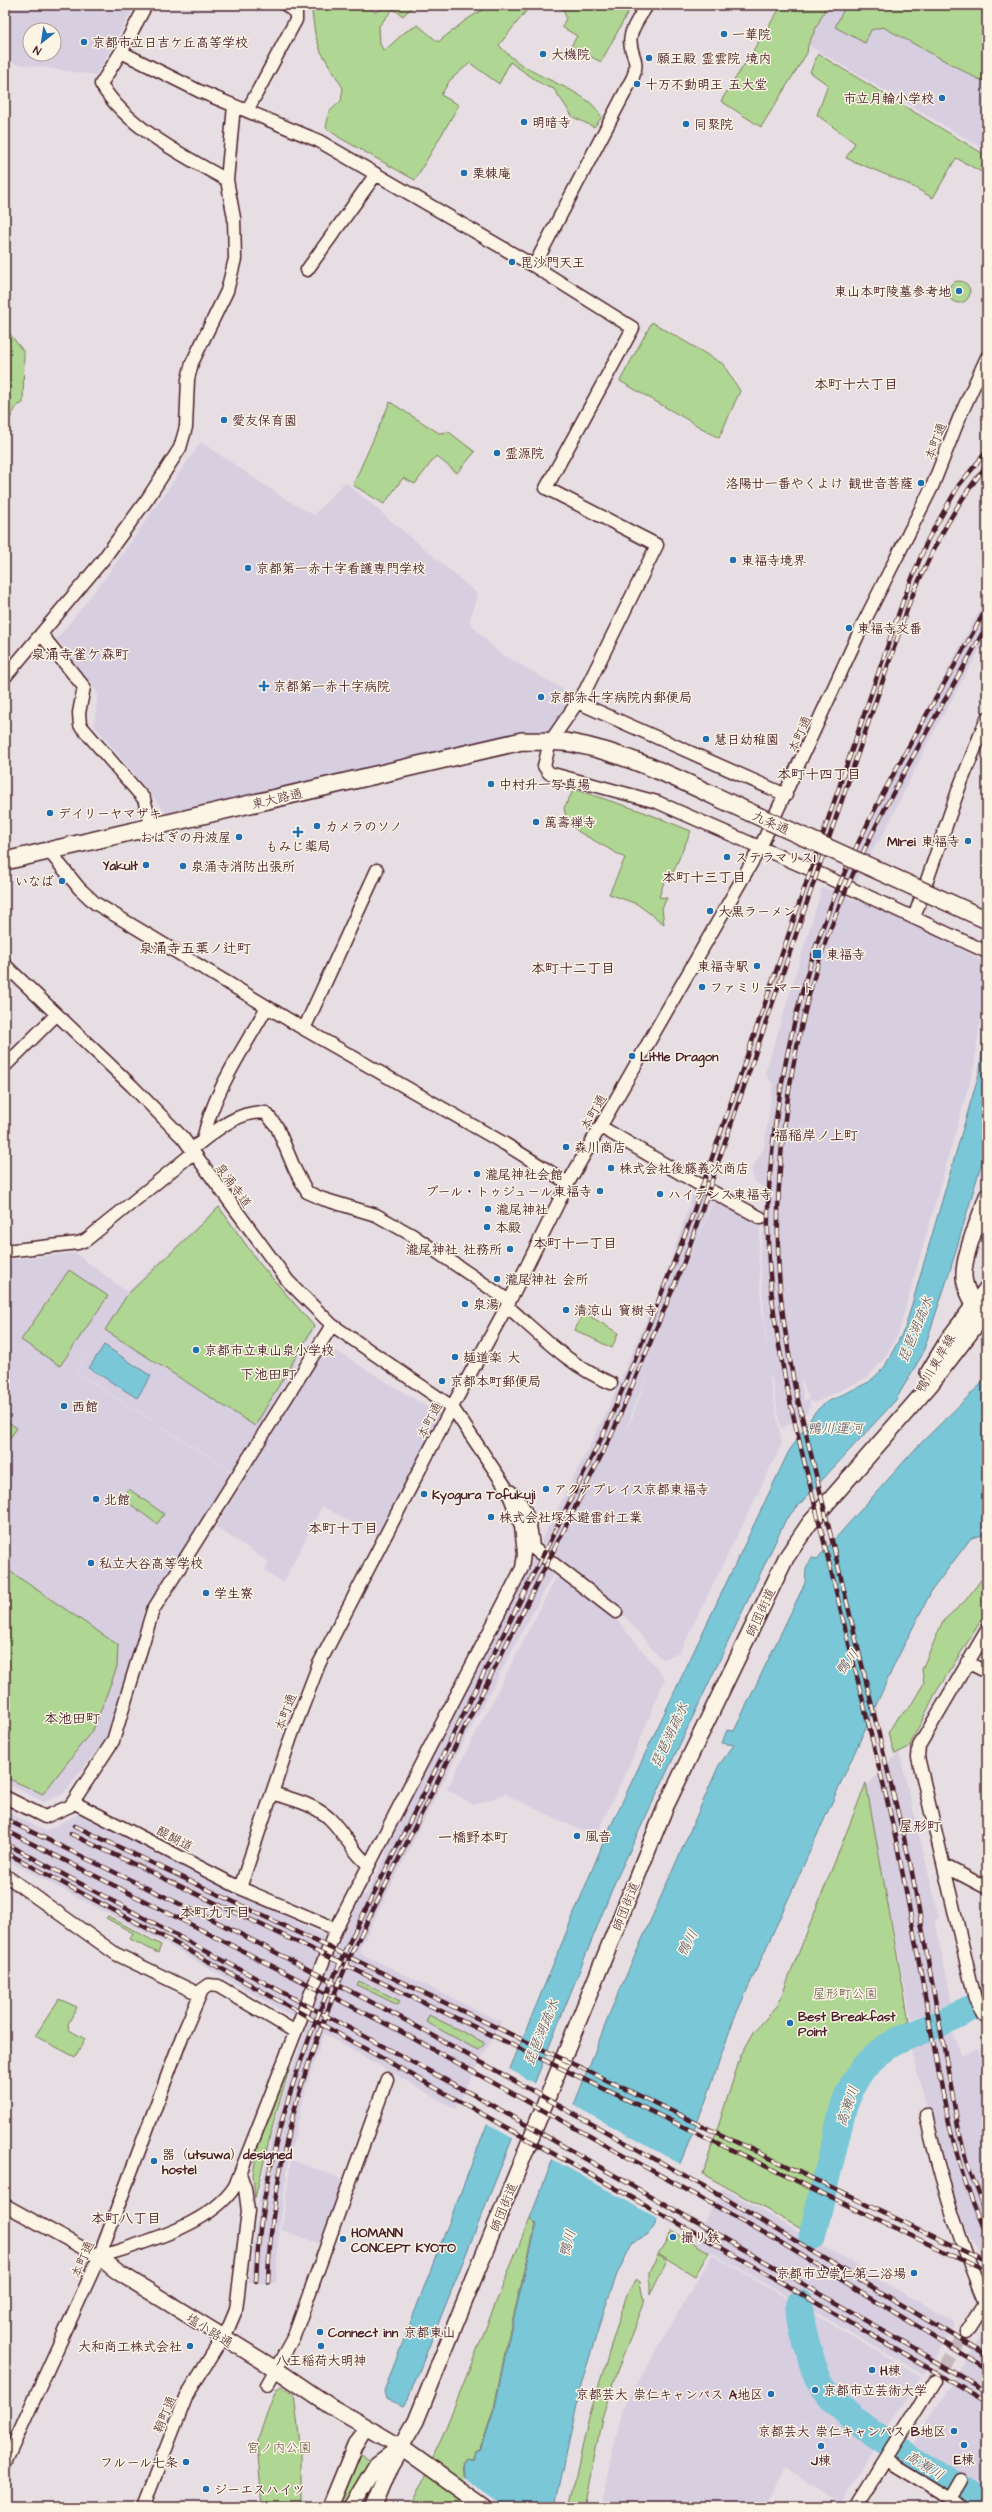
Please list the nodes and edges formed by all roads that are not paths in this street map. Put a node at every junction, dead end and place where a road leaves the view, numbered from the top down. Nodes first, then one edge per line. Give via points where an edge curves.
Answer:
1 (146, 5) edge
2 (286, 5) edge
3 (647, 5) edge
4 (121, 52) junction
5 (234, 106) junction
6 (247, 111) junction
7 (376, 174) junction
8 (227, 180) junction
9 (534, 266) junction
10 (308, 270) dead end
11 (987, 357) edge
12 (41, 634) junction
13 (5, 677) edge
14 (577, 702) junction
15 (987, 718) edge
16 (550, 742) junction
17 (786, 795) junction
18 (152, 828) junction
19 (760, 848) junction
20 (49, 851) junction
21 (5, 861) edge
22 (377, 870) dead end
23 (914, 918) junction
24 (987, 920) edge
25 (987, 952) edge
26 (5, 965) edge
27 (267, 1007) junction
28 (56, 1015) junction
29 (304, 1029) junction
30 (5, 1066) edge
31 (600, 1127) junction
32 (203, 1140) junction
33 (192, 1151) junction
34 (568, 1183) junction
35 (987, 1196) edge
36 (761, 1218) dead end
37 (5, 1251) edge
38 (987, 1288) edge
39 (508, 1304) junction
40 (973, 1304) junction
41 (984, 1314) edge
42 (332, 1325) junction
43 (611, 1383) dead end
44 (913, 1403) junction
45 (452, 1407) junction
46 (507, 1489) junction
47 (616, 1612) dead end
48 (987, 1630) edge
49 (967, 1662) junction
50 (987, 1672) edge
51 (272, 1793) junction
52 (5, 1797) edge
53 (73, 1802) junction
54 (369, 1865) junction
55 (945, 1866) junction
56 (7, 1881) edge
57 (240, 1888) junction
58 (987, 1888) edge
59 (336, 1929) junction
60 (199, 1994) junction
61 (985, 2016) edge
62 (294, 2031) junction
63 (387, 2079) dead end
64 (926, 2115) dead end
65 (240, 2174) junction
66 (5, 2205) edge
67 (99, 2257) junction
68 (986, 2302) edge
69 (966, 2333) tunnel mouth
70 (222, 2338) junction
71 (277, 2370) junction
72 (935, 2382) tunnel mouth
73 (267, 2386) dead end
74 (366, 2427) junction
75 (402, 2446) junction
76 (6, 2457) edge
77 (888, 2457) junction
78 (961, 2480) dead end
79 (951, 2496) junction
80 (143, 2507) edge
81 (330, 2507) edge
82 (352, 2507) edge
83 (373, 2507) edge
84 (486, 2507) edge
85 (856, 2507) edge
86 (963, 2507) edge

1 - 4 street
2 - 6 street via 296,12 296,20
3 - 9 street via 630,36 637,66 633,78
4 - 5 street
4 - 8 street via 100,84 107,95 168,148
5 - 6 street
5 - 8 street
6 - 7 street via 319,140
7 - 9 street
7 - 10 street
8 - 12 street via 234,218 236,260 227,291 192,363 188,379 186,427 180,448 148,498 102,561
9 - 14 street via 633,328 546,488 657,545
11 - 17 street, 本町通 via 932,487 864,622
12 - 13 street
12 - 18 street via 84,687 79,713 80,725 144,799
14 - 16 street
14 - 17 street
15 - 23 street via 959,788
16 - 18 main road, 東大路通 via 522,741
16 - 19 street via 544,766 549,773 656,802
16 - 24 main road, 九条通, bridge via 569,742 630,760
17 - 19 street, 本町通
18 - 20 main road, 東大路通
19 - 23 street
19 - 31 street, 本町通
20 - 21 main road, 東大路通
20 - 27 street via 79,888 95,903
22 - 29 street
23 - 25 street
26 - 28 street, 泉涌寺道
27 - 29 street
27 - 32 street via 217,1096 207,1120
28 - 30 street
28 - 33 street, 泉涌寺道 via 132,1086 183,1138
29 - 34 street
31 - 34 street, 本町通
31 - 36 street
32 - 33 street
32 - 39 street via 243,1116 256,1111 266,1113 277,1127 307,1192 376,1214 412,1235
33 - 37 street via 86,1240
33 - 42 street, 泉涌寺道 via 288,1281
34 - 39 street, 本町通
35 - 40 street via 964,1276
38 - 40 street, 鴨川東岸線
39 - 43 street via 570,1360 596,1377
39 - 45 street, 本町通
40 - 41 street
40 - 44 street, 鴨川東岸線 via 948,1338
41 - 44 street, 鴨川東岸線 via 931,1384
42 - 45 street, 泉涌寺道
42 - 53 street via 153,1610 113,1741
44 - 75 street, 師団街道 via 809,1524 786,1558 764,1601 665,1808 416,2421
45 - 46 street
45 - 51 street, 本町通 via 319,1664
46 - 47 street via 519,1498 526,1512 533,1548
46 - 54 street via 521,1526 524,1554 522,1568
48 - 49 street
49 - 50 street
49 - 55 street via 918,1750
51 - 54 street via 304,1802 329,1818 353,1850
51 - 57 street, 本町通
52 - 53 street via 45,1817 70,1806
53 - 57 street, 醍醐道
54 - 59 street
55 - 58 street
55 - 61 street via 975,1999
56 - 60 street via 116,1954
57 - 59 street, 醍醐道
59 - 62 street
60 - 62 street via 205,1987 218,1986
60 - 67 street, 本町通
62 - 65 street
63 - 71 street via 294,2336
64 - 68 street via 956,2229
65 - 67 street via 228,2196 203,2217
65 - 70 street, 鞘町通 via 246,2188 248,2211 236,2310
66 - 67 street, 塩小路通
67 - 70 street, 塩小路通 via 118,2272
67 - 76 street, 本町通
68 - 69 street
70 - 71 street, 塩小路通
70 - 80 street, 鞘町通 via 187,2396
71 - 73 street
71 - 74 street, 塩小路通
72 - 77 street
74 - 75 street, 塩小路通
74 - 81 street via 355,2446
75 - 82 street via 377,2464
75 - 83 street, 師団街道 via 390,2466
75 - 84 street, 塩小路通
77 - 79 street
77 - 85 street
78 - 79 street
79 - 86 street

